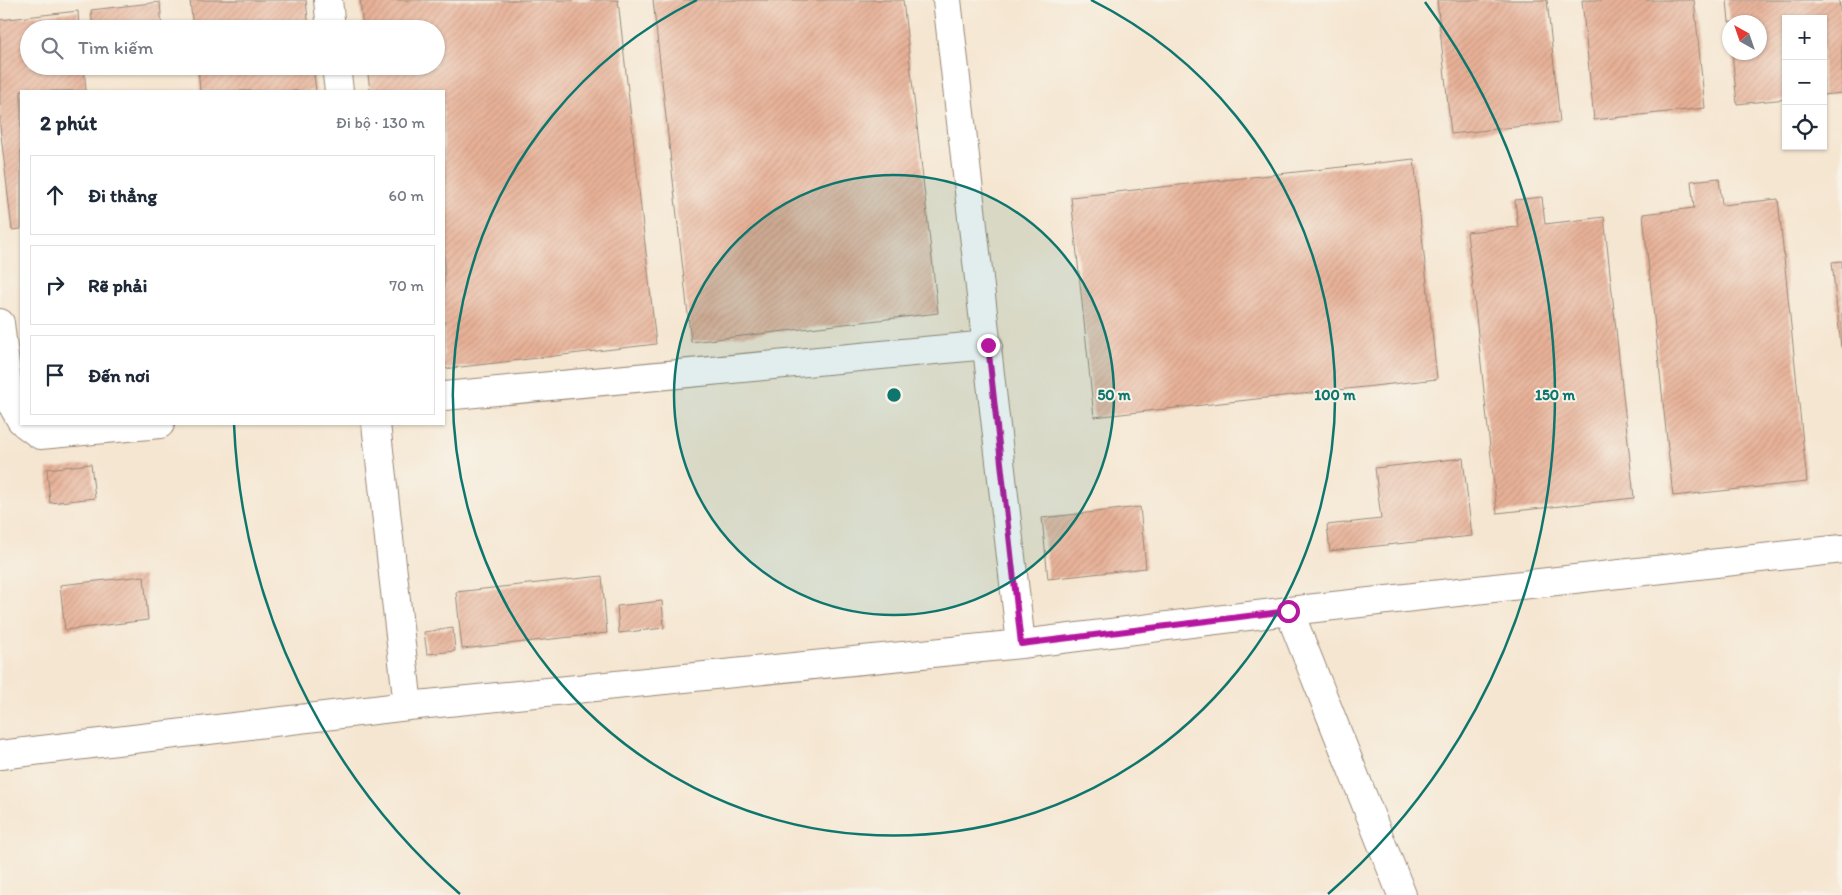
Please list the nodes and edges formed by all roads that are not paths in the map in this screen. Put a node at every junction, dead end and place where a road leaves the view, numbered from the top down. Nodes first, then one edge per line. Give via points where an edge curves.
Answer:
1 (328, 0) edge
2 (947, 0) edge
3 (331, 20) edge
4 (337, 75) edge
5 (338, 90) edge
6 (0, 323) edge
7 (988, 345) junction
8 (445, 396) edge
9 (20, 418) edge
10 (26, 425) edge
11 (149, 425) edge
12 (376, 425) edge
13 (1842, 549) edge
14 (1288, 611) junction
15 (1021, 644) junction
16 (408, 706) junction
17 (0, 755) edge
18 (1402, 895) edge

1 - 3 street
2 - 7 street
4 - 5 street
6 - 9 street via 9,399
7 - 8 street
7 - 15 street
10 - 11 street via 40,435
12 - 16 street
13 - 14 street
14 - 15 street
14 - 18 street
15 - 16 street
16 - 17 street

